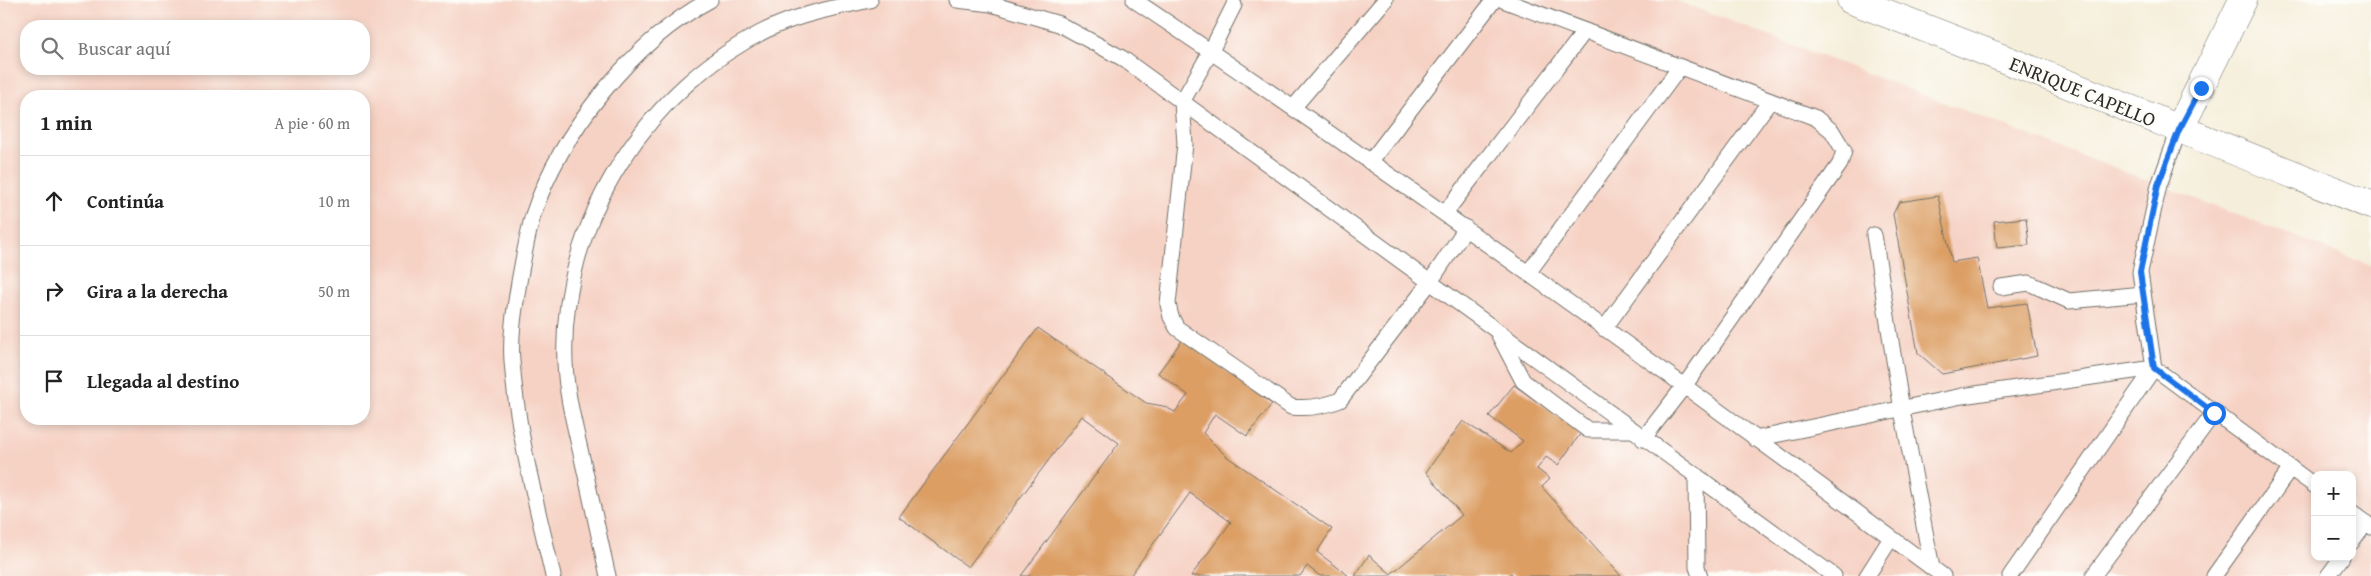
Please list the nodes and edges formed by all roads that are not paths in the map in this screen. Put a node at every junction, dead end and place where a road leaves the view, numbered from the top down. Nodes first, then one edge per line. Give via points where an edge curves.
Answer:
1 (710, 0) edge
2 (870, 0) edge
3 (957, 0) edge
4 (1134, 0) edge
5 (1385, 0) edge
6 (1494, 0) edge
7 (1503, 0) edge
8 (1851, 0) edge
9 (2243, 0) edge
10 (1233, 2) edge
11 (1585, 31) junction
12 (1211, 52) junction
13 (1680, 67) junction
14 (1770, 101) junction
15 (1182, 102) junction
16 (1293, 108) junction
17 (2179, 130) junction
18 (1370, 162) junction
19 (2371, 205) edge
20 (1445, 214) junction
21 (1466, 228) junction
22 (1874, 235) dead end
23 (1528, 273) junction
24 (1430, 282) junction
25 (2001, 287) dead end
26 (2144, 294) junction
27 (1604, 330) junction
28 (1498, 332) junction
29 (2154, 368) junction
30 (1685, 385) junction
31 (1902, 410) junction
32 (2214, 413) junction
33 (1637, 434) junction
34 (1755, 439) junction
35 (2291, 468) junction
36 (1696, 475) junction
37 (2311, 483) edge
38 (2356, 516) edge
39 (2368, 525) edge
40 (1891, 538) junction
41 (2356, 538) edge
42 (2339, 561) edge
43 (1938, 572) edge
44 (553, 576) edge
45 (608, 576) edge
46 (1700, 576) edge
47 (1834, 576) edge
48 (1867, 576) edge
49 (2010, 576) edge
50 (2093, 576) edge
51 (2214, 576) edge
52 (2328, 576) edge

1 - 44 lane via 696,7 649,44 608,84 554,167 533,215 514,309 512,359 520,433
2 - 45 lane via 818,11 775,26 694,77 662,107 627,153 602,195 584,236 572,280 565,362 573,420
3 - 15 lane via 991,4 1059,24 1122,58
4 - 12 lane
5 - 16 lane
6 - 18 lane
7 - 11 lane
8 - 17 street, ENRIQUE CAPELLO via 1981,48
9 - 17 street
10 - 12 lane
11 - 13 lane
11 - 20 lane
12 - 15 lane
12 - 16 lane
13 - 14 lane
13 - 23 lane
14 - 27 lane
14 - 30 lane via 1816,118 1832,131 1844,150 1840,164
15 - 24 lane
15 - 24 lane via 1184,144 1168,304 1177,328 1291,407 1308,409 1340,400
16 - 18 lane
17 - 19 street, ENRIQUE CAPELLO
17 - 26 lane via 2158,185 2151,217 2140,272
18 - 20 lane
20 - 21 lane
21 - 23 lane
21 - 24 lane
22 - 31 lane
23 - 27 lane
24 - 28 lane
25 - 26 lane via 2029,284 2069,301
26 - 29 lane
27 - 30 lane
28 - 33 lane
28 - 33 lane via 1523,381 1588,430
29 - 31 lane via 1962,396
29 - 32 lane
29 - 49 lane
30 - 33 lane
30 - 34 lane
31 - 34 lane
31 - 43 lane
32 - 35 lane
32 - 50 lane
33 - 36 lane
34 - 40 lane
35 - 37 lane
35 - 51 lane
36 - 46 lane via 1697,568
36 - 47 lane
38 - 39 lane
39 - 41 lane
40 - 43 lane
40 - 48 lane
42 - 52 lane

